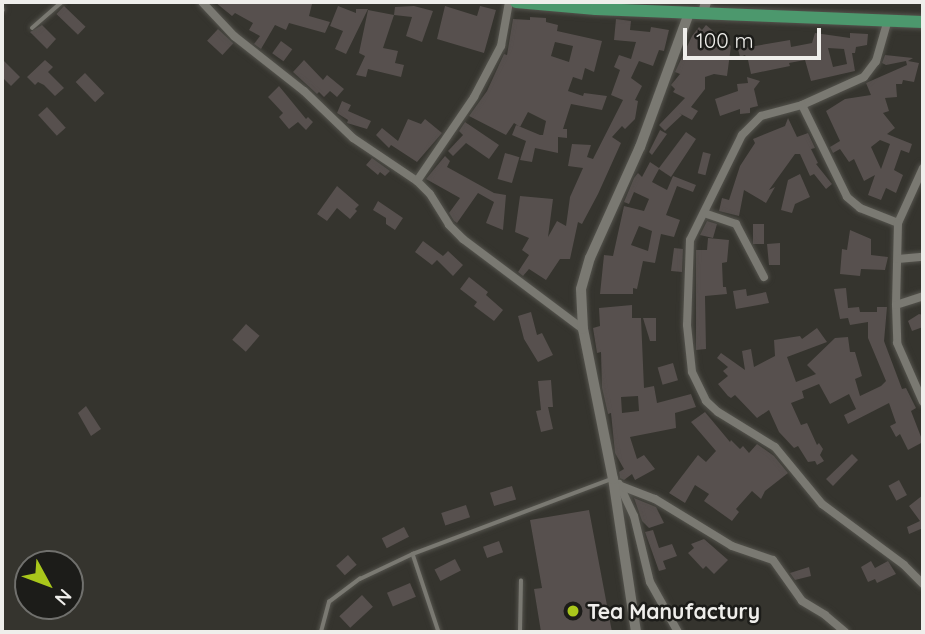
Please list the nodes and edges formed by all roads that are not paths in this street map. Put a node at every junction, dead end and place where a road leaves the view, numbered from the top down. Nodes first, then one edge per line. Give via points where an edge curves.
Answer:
1 (62, 2) edge
2 (202, 2) edge
3 (509, 2) edge
4 (516, 2) edge
5 (705, 8) edge
6 (689, 13) junction
7 (923, 22) edge
8 (887, 23) junction
9 (32, 28) dead end
10 (802, 105) junction
11 (923, 168) edge
12 (417, 181) junction
13 (704, 213) junction
14 (898, 223) junction
15 (923, 257) edge
16 (898, 259) junction
17 (764, 277) dead end
18 (923, 296) edge
19 (896, 305) junction
20 (583, 329) junction
21 (923, 402) edge
22 (617, 482) junction
23 (413, 554) junction
24 (521, 581) dead end
25 (923, 584) edge
26 (321, 632) edge
27 (439, 632) edge
28 (520, 632) edge
29 (636, 632) edge
30 (678, 632) edge
31 (845, 632) edge

1 - 9 lane
2 - 12 street via 234,36 354,138
3 - 12 street via 495,59
4 - 6 highway
5 - 6 highway
5 - 8 highway
6 - 20 street via 639,147 590,258 581,289
7 - 8 highway
8 - 10 street via 876,61 864,77
10 - 13 street via 752,122
10 - 14 street via 847,197 860,208
11 - 14 street
12 - 20 street via 463,239
13 - 17 street via 736,224
13 - 25 street via 691,240 686,292 692,372 706,401 775,447 822,503
14 - 16 street
15 - 16 street
16 - 19 street
18 - 19 street
19 - 21 street via 897,343
20 - 22 street
22 - 23 lane
22 - 29 street
22 - 30 street via 634,516 650,582
22 - 31 street via 655,499 732,546 774,561 802,601
23 - 26 lane via 360,579 329,602
23 - 27 lane
24 - 28 lane

